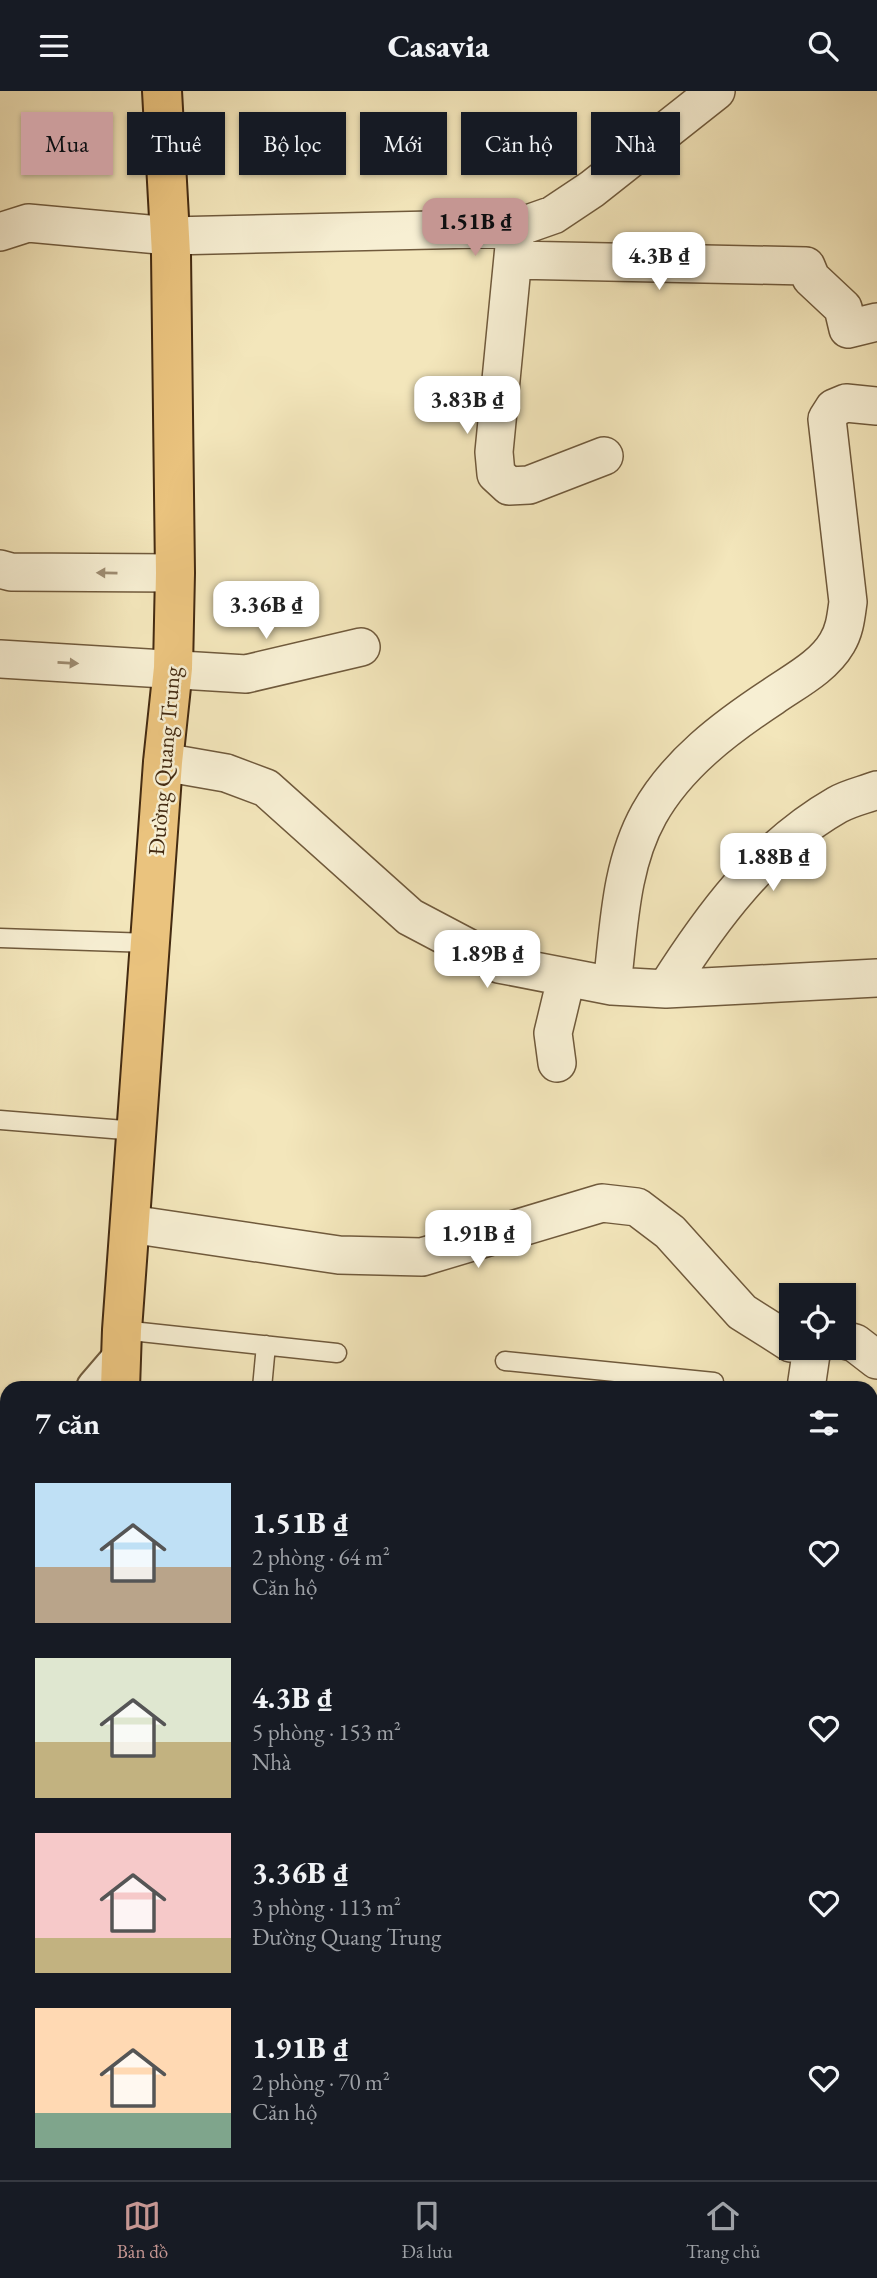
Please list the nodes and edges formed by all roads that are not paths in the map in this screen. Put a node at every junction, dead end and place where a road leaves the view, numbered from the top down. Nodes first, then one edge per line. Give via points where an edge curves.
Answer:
1 (162, 91) edge
2 (716, 91) edge
3 (0, 232) edge
4 (170, 236) junction
5 (514, 244) junction
6 (877, 322) edge
7 (877, 406) edge
8 (604, 456) dead end
9 (0, 569) edge
10 (175, 573) junction
11 (361, 647) dead end
12 (0, 660) edge
13 (173, 668) junction
14 (163, 761) junction
15 (877, 790) edge
16 (0, 938) edge
17 (150, 943) junction
18 (877, 978) edge
19 (566, 979) junction
20 (612, 986) junction
21 (666, 989) junction
22 (556, 1063) dead end
23 (0, 1120) edge
24 (136, 1131) junction
25 (130, 1224) junction
26 (779, 1338) edge
27 (856, 1344) edge
28 (266, 1345) junction
29 (337, 1353) dead end
30 (877, 1360) edge
31 (505, 1361) dead end
32 (115, 1366) edge
33 (263, 1381) edge
34 (695, 1381) edge

1 - 4 main road, Đường Quang Trung
2 - 5 street
3 - 4 street via 28,223
4 - 5 street
4 - 10 main road, Đường Quang Trung
5 - 6 street via 806,266 811,278 843,308 848,329
5 - 8 street via 494,452 496,474 509,486 529,485
7 - 20 street via 846,403 834,408 827,419 845,558 845,627 826,658 724,731 683,767 649,814 626,871
10 -> 9 street
10 - 13 main road, Đường Quang Trung
11 - 13 street via 246,674
12 -> 13 street
13 - 14 main road, Đường Quang Trung
14 - 17 main road, Đường Quang Trung
14 - 19 street via 226,773 267,788 410,917 499,964
15 - 21 street via 838,804 786,842 742,883 701,933
16 - 17 lane
17 - 24 main road, Đường Quang Trung
18 - 21 street
19 - 20 street
19 - 22 street via 553,1033
20 - 21 street
23 - 24 lane
24 - 25 main road, Đường Quang Trung
25 - 26 street via 339,1255 422,1257 602,1203 637,1207 670,1232 742,1312
25 - 32 main road, Đường Quang Trung
27 - 30 street
28 - 29 lane
28 - 32 lane
28 - 33 lane
31 - 34 lane

